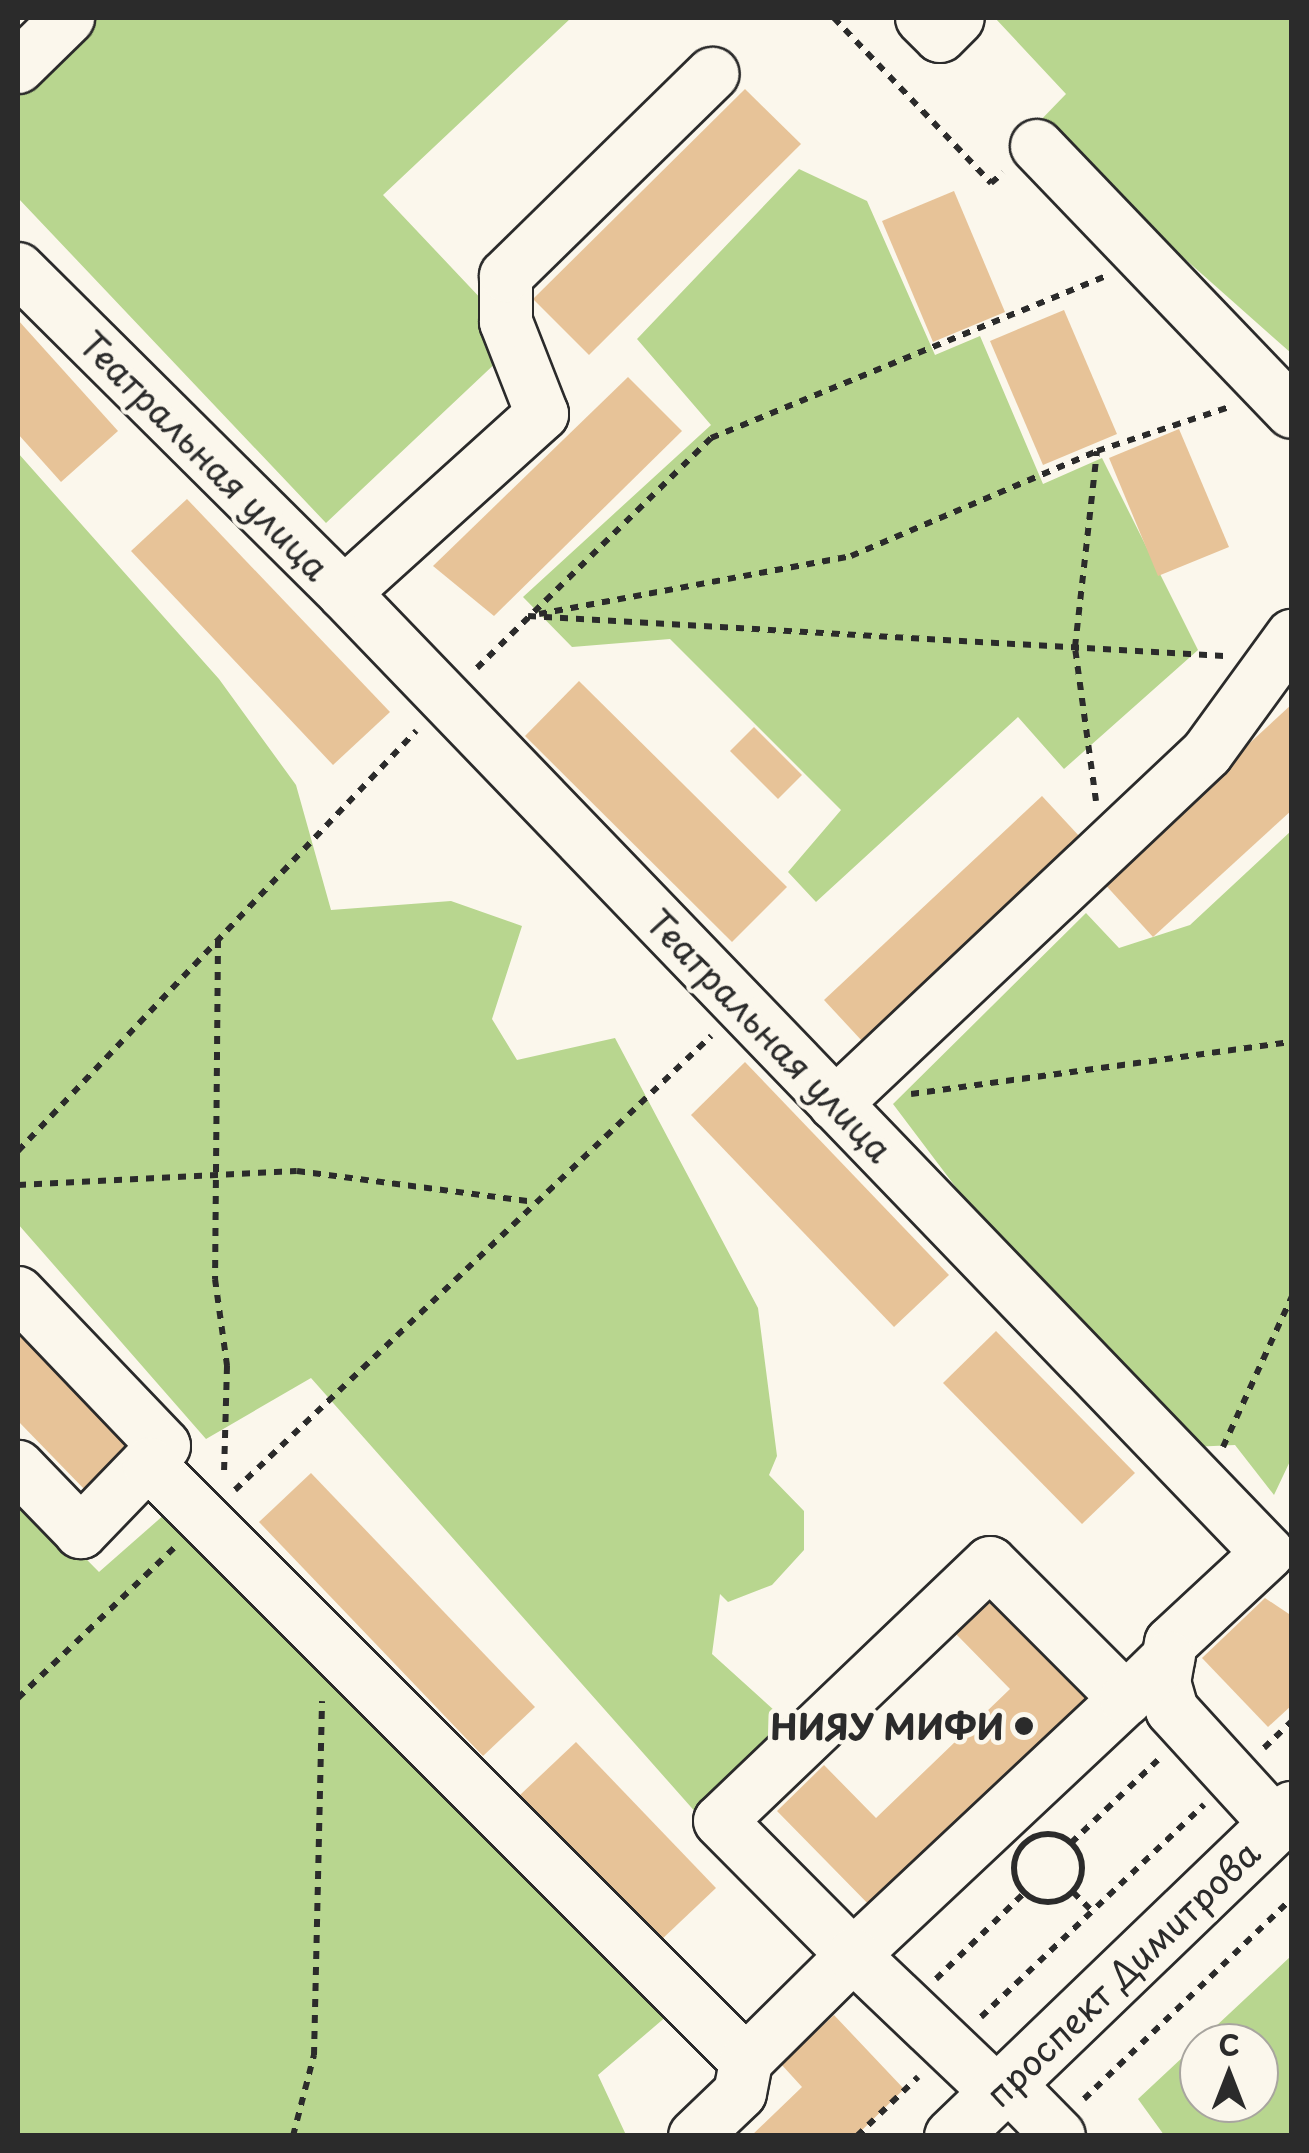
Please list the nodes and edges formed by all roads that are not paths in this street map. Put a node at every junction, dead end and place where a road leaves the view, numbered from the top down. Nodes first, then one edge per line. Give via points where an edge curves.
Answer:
1 (68, 18) edge
2 (922, 18) edge
3 (958, 18) edge
4 (18, 66) edge
5 (712, 74) dead end
6 (1037, 146) road end
7 (18, 269) edge
8 (1282, 402) edge
9 (344, 593) junction
10 (1281, 648) edge
11 (836, 1104) junction
12 (18, 1293) edge
13 (148, 1464) junction
14 (18, 1467) edge
15 (1280, 1543) edge
16 (1168, 1658) junction
17 (1126, 1699) junction
18 (1284, 1817) edge
19 (853, 1955) junction
20 (746, 2061) junction
21 (1002, 2088) junction
22 (1056, 2132) edge
23 (695, 2136) edge
24 (952, 2136) edge

1 - 4 street
2 - 3 street via 940,36
5 - 9 street via 506,276 506,322 542,414
6 - 8 street
7 - 9 street, Театральная улица
9 - 11 street, Театральная улица
10 - 11 street via 1207,752
11 - 15 street, Театральная улица via 1208,1491
12 - 13 street via 164,1446
13 - 14 street via 81,1532
13 - 20 street
15 - 16 street, Театральная улица via 1171,1643
16 - 17 street, Театральная улица
16 - 18 street via 1172,1710 1233,1777
17 - 19 street, Театральная улица
17 - 19 street via 990,1562 720,1822
18 - 21 main road, проспект Димитрова
19 - 20 street, Театральная улица
19 - 21 street
20 - 23 street via 740,2093
21 - 22 street
21 - 24 main road, проспект Димитрова

